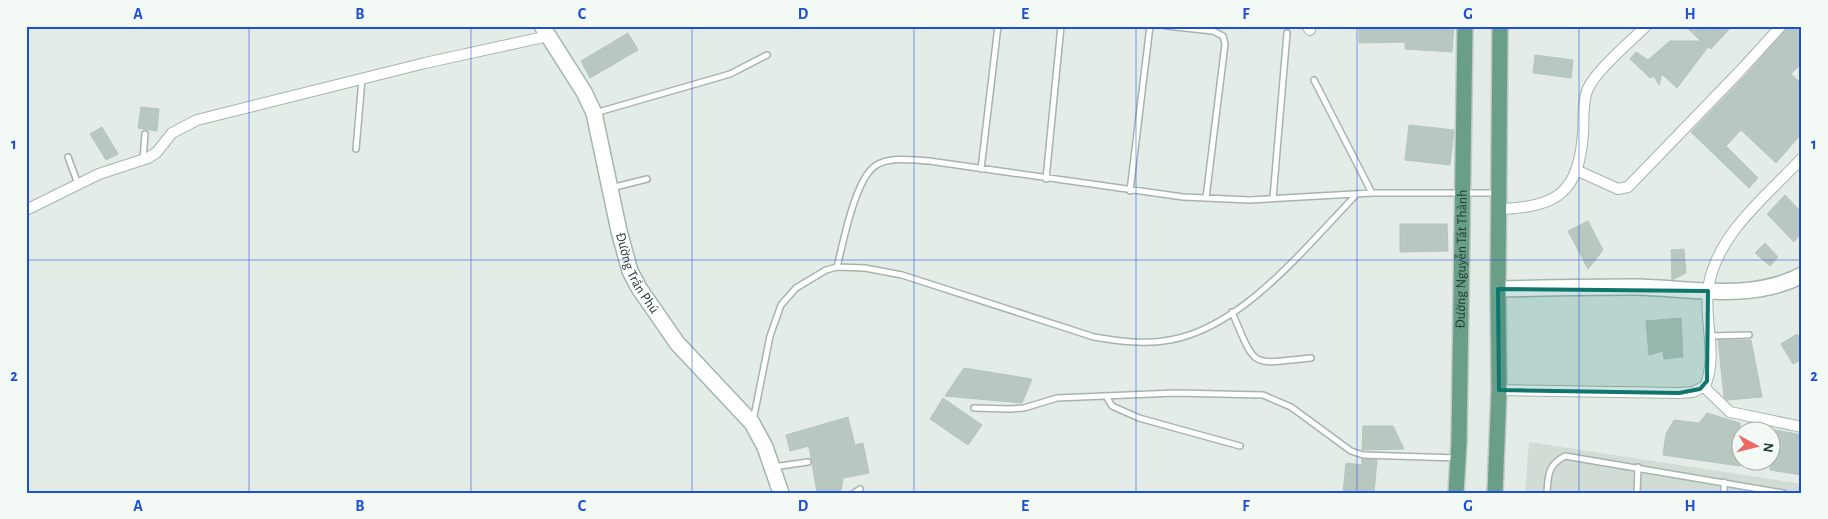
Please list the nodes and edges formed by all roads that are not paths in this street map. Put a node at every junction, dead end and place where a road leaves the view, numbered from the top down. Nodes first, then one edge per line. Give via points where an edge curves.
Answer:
1 (998, 26) edge
2 (1061, 26) edge
3 (1150, 26) edge
4 (1166, 26) edge
5 (1465, 26) edge
6 (1500, 26) edge
7 (1646, 26) edge
8 (1781, 26) edge
9 (545, 31) edge
10 (1286, 33) dead end
11 (766, 55) dead end
12 (362, 79) junction
13 (1314, 80) dead end
14 (594, 113) junction
15 (145, 134) dead end
16 (356, 149) dead end
17 (68, 157) dead end
18 (1802, 158) edge
19 (142, 160) junction
20 (980, 169) junction
21 (1576, 170) junction
22 (647, 179) dead end
23 (1046, 179) junction
24 (78, 184) junction
25 (610, 188) junction
26 (1130, 191) junction
27 (1372, 193) junction
28 (1464, 193) junction
29 (1499, 193) junction
30 (1357, 194) junction
31 (1206, 198) junction
32 (1273, 198) junction
33 (26, 210) edge
34 (1499, 210) junction
35 (837, 267) junction
36 (1802, 275) edge
37 (1498, 289) junction
38 (1708, 291) junction
39 (1232, 312) junction
40 (1749, 335) dead end
41 (1710, 336) junction
42 (1311, 358) dead end
43 (1704, 387) junction
44 (1499, 390) junction
45 (1106, 396) junction
46 (974, 408) dead end
47 (752, 423) junction
48 (1802, 427) edge
49 (1240, 446) dead end
50 (1458, 458) junction
51 (808, 462) dead end
52 (773, 468) junction
53 (1638, 468) junction
54 (1724, 482) junction
55 (860, 489) dead end
56 (781, 493) edge
57 (854, 493) edge
58 (1456, 493) edge
59 (1495, 493) edge
60 (1547, 493) edge
61 (1637, 493) edge
62 (1724, 493) edge
63 (1783, 493) edge

1 - 20 lane
2 - 23 lane
3 - 26 lane
4 - 31 lane via 1213,31 1222,36 1225,44
5 - 28 main road, Đường Nguyễn Tất Thành
6 - 29 main road
7 - 21 street via 1593,79 1586,92
8 - 21 street via 1628,187 1618,189
9 - 12 street
9 - 14 street, Đường Trần Phú
10 - 32 lane
11 - 14 lane via 730,74
12 - 16 lane
12 - 19 street via 197,120 172,133 157,152
13 - 27 lane
14 - 25 street, Đường Trần Phú
15 - 19 lane
17 - 24 lane
18 - 38 street via 1730,235 1718,254
19 - 24 street
20 - 23 lane
20 - 35 lane via 910,160 875,166 858,192
21 - 34 street via 1572,182 1544,205
22 - 25 lane
23 - 26 lane
24 - 33 street
25 - 47 street, Đường Trần Phú via 630,270 639,288 677,342
26 - 31 lane
27 - 28 lane
27 - 30 lane
28 - 29 lane
28 - 50 main road, Đường Nguyễn Tất Thành
29 - 34 main road
30 - 32 lane
30 - 39 lane via 1257,296
31 - 32 lane
34 - 37 main road
35 - 39 lane via 902,275 1047,323 1117,341 1157,342 1187,336
35 - 47 lane via 796,288 781,305 770,336
36 - 38 street via 1758,290
37 - 38 street via 1635,287
37 - 44 main road
38 - 41 street
39 - 42 lane via 1255,360
40 - 41 lane
41 - 43 street
43 - 44 street via 1678,393
43 - 48 street via 1730,412
44 - 59 main road
45 - 46 lane via 1057,398 1024,408
45 - 49 lane via 1112,406 1139,418
45 - 50 lane via 1175,393 1263,395 1286,404 1351,451 1363,456
47 - 52 street, Đường Trần Phú
50 - 58 main road, Đường Nguyễn Tất Thành
51 - 52 lane
52 - 56 street, Đường Trần Phú
53 - 54 lane
53 - 60 lane via 1565,456 1553,464 1549,472
53 - 61 lane
54 - 62 lane
54 - 63 lane
55 - 57 lane

